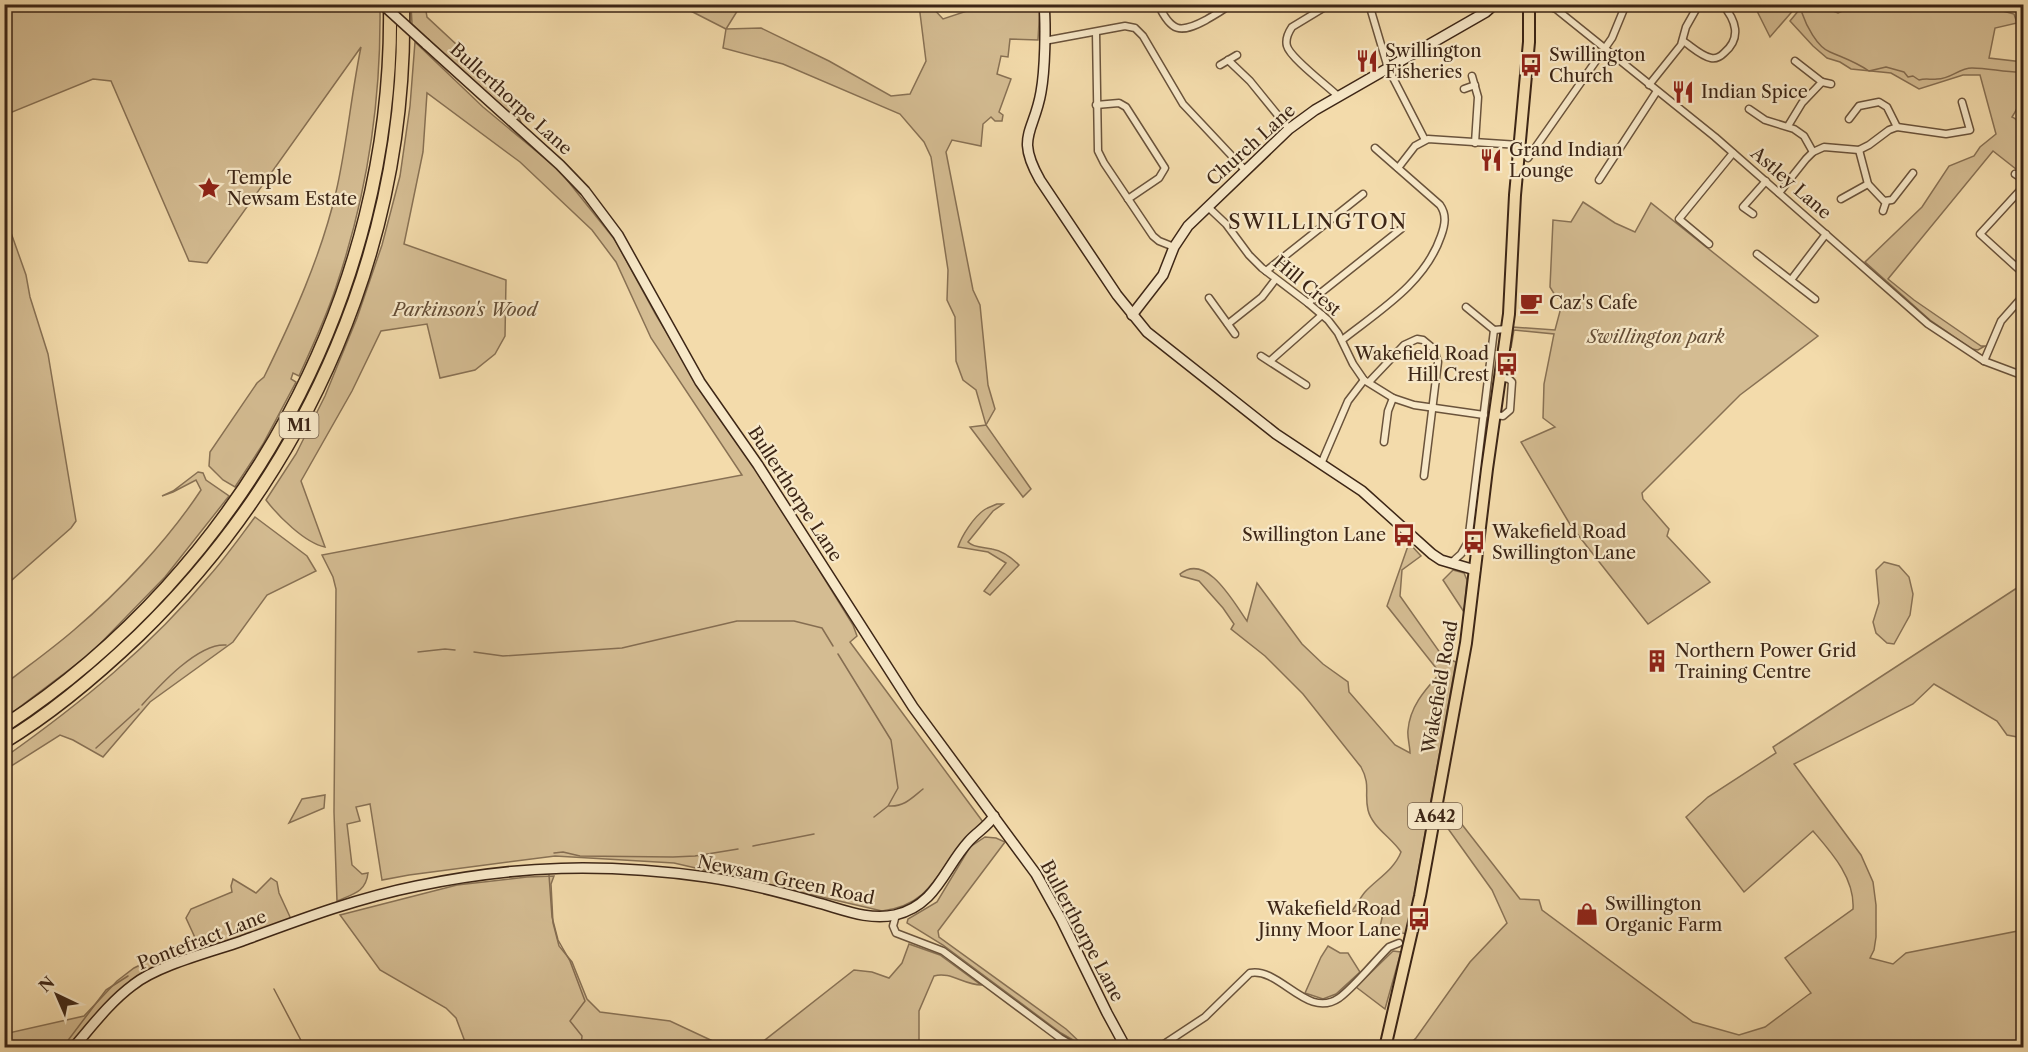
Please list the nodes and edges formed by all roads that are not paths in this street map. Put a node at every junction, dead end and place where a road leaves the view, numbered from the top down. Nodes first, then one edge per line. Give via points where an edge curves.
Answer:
1 (382, 4) edge
2 (390, 4) edge
3 (403, 4) edge
4 (1044, 4) edge
5 (1158, 4) edge
6 (1230, 4) edge
7 (1330, 4) edge
8 (1369, 4) edge
9 (1496, 4) edge
10 (1529, 4) edge
11 (1626, 4) edge
12 (1699, 4) edge
13 (1722, 4) edge
14 (1545, 5) edge
15 (1096, 32) junction
16 (1044, 41) junction
17 (1683, 41) junction
18 (1604, 48) junction
19 (1237, 55) dead end
20 (1228, 60) junction
21 (1795, 61) dead end
22 (1220, 65) dead end
23 (1388, 68) junction
24 (1472, 76) dead end
25 (1822, 82) junction
26 (1831, 84) dead end
27 (1475, 85) junction
28 (1649, 85) junction
29 (1464, 89) dead end
30 (1657, 91) junction
31 (1339, 97) junction
32 (1962, 102) dead end
33 (1096, 105) junction
34 (1749, 109) dead end
35 (1849, 119) dead end
36 (1788, 126) junction
37 (1897, 127) junction
38 (1288, 129) junction
39 (1425, 140) junction
40 (1475, 142) junction
41 (1519, 145) junction
42 (1375, 148) dead end
43 (1859, 150) junction
44 (1813, 152) junction
45 (1733, 153) junction
46 (1523, 162) junction
47 (1398, 168) junction
48 (1245, 170) junction
49 (1913, 173) dead end
50 (2015, 174) dead end
51 (1599, 180) dead end
52 (2024, 180) edge
53 (1766, 181) junction
54 (1868, 184) junction
55 (2024, 186) edge
56 (1779, 193) junction
57 (1363, 194) dead end
58 (1344, 197) dead end
59 (1128, 199) junction
60 (1841, 199) dead end
61 (1886, 202) junction
62 (1350, 204) junction
63 (1208, 207) junction
64 (1883, 211) dead end
65 (1753, 214) dead end
66 (1401, 229) dead end
67 (1381, 234) dead end
68 (1826, 234) junction
69 (1386, 240) junction
70 (1710, 244) dead end
71 (1174, 247) junction
72 (1757, 254) dead end
73 (1266, 271) junction
74 (2024, 274) edge
75 (1275, 280) junction
76 (1791, 280) junction
77 (2024, 295) edge
78 (1209, 298) dead end
79 (1815, 299) dead end
80 (1308, 303) junction
81 (1466, 308) dead end
82 (1132, 315) junction
83 (1322, 315) junction
84 (1227, 324) junction
85 (1506, 329) junction
86 (1494, 330) junction
87 (1235, 334) dead end
88 (1342, 340) junction
89 (1261, 356) dead end
90 (1270, 361) junction
91 (1984, 361) junction
92 (2024, 376) edge
93 (1499, 377) junction
94 (1367, 381) junction
95 (1306, 385) dead end
96 (1393, 398) junction
97 (1432, 407) junction
98 (1489, 415) junction
99 (1384, 442) dead end
100 (1321, 464) junction
101 (1424, 476) dead end
102 (1450, 563) junction
103 (1475, 570) junction
104 (4, 726) edge
105 (4, 742) edge
106 (994, 816) junction
107 (331, 910) joint
108 (896, 915) junction
109 (1399, 942) dead end
110 (73, 1047) edge
111 (1077, 1047) edge
112 (1126, 1047) edge
113 (1158, 1047) edge
114 (1385, 1047) edge

1 - 106 street, Bullerthorpe Lane, bridge via 585,190 627,251 700,382 758,465 913,707
2 - 104 highway, M1 via 387,95 367,211 337,310 288,420 232,508 156,600 67,682
3 - 105 highway, M1 via 399,110 379,222 357,298 300,424 240,520 173,602 104,668
4 - 16 street
5 - 6 street via 1168,23 1184,29
7 - 31 street via 1292,27 1286,42 1293,55
8 - 23 street
9 - 23 street, Church Lane
10 - 41 main road, Wakefield Road / A642
11 - 18 street via 1618,28
12 - 17 street
13 - 17 street via 1736,33 1726,52 1717,58 1709,57
14 - 18 street, Astley Lane via 1556,9
15 - 16 street
15 - 33 street
15 - 48 street via 1125,26 1139,31 1183,104
16 - 82 street via 1041,90 1028,138 1029,157 1040,180
17 - 28 street
18 - 28 street, Astley Lane
18 - 46 street
19 - 20 street
20 - 22 street
20 - 38 street
21 - 25 street
23 - 31 street, Church Lane
23 - 39 street
24 - 27 street
25 - 26 street
25 - 36 street
27 - 29 street
27 - 40 street
28 - 30 street, Astley Lane
30 - 45 street, Astley Lane
30 - 51 street
31 - 38 street, Church Lane
32 - 37 street via 1970,132 1946,134
33 - 59 street via 1098,151
33 - 59 street via 1126,107 1165,168 1159,178
34 - 36 street via 1765,120
35 - 37 street via 1859,106 1879,102 1887,107
36 - 44 street via 1804,136
37 - 43 street
38 - 48 street, Church Lane
39 - 40 street
39 - 47 street via 1415,146
40 - 41 street
41 - 46 main road, Wakefield Road / A642
42 - 47 street
43 - 44 street via 1824,147
43 - 54 street
44 - 56 street
45 - 53 street, Astley Lane
45 - 70 street via 1679,219
46 - 85 main road, Wakefield Road / A642
47 - 88 street via 1444,210 1444,229 1433,256 1411,285
48 - 63 street, Church Lane
49 - 61 street via 1892,200
50 - 52 street
53 - 56 street, Astley Lane
53 - 65 street via 1743,207
54 - 60 street
54 - 61 street
55 - 74 street via 1980,234
56 - 68 street, Astley Lane
57 - 62 street
58 - 62 street
59 - 71 street via 1153,236
61 - 64 street
62 - 73 street
63 - 71 street, Church Lane
63 - 73 street, Hill Crest
66 - 69 street
67 - 69 street
68 - 76 street
68 - 91 street, Astley Lane via 1928,324
69 - 80 street
71 - 82 street, Church Lane via 1163,275
72 - 76 street
73 - 75 street, Hill Crest
75 - 80 street, Hill Crest
75 - 84 street via 1262,297
76 - 79 street
77 - 91 street via 2001,321
78 - 84 street
80 - 83 street, Hill Crest
81 - 86 street
82 - 100 street via 1176,356
83 - 88 street, Hill Crest
83 - 90 street
84 - 87 street
85 - 86 street
85 - 93 main road, Wakefield Road / A642
86 - 98 street, Wakefield Road
88 - 94 street, Hill Crest via 1353,364
89 - 90 street
90 - 95 street
91 - 92 street, Astley Lane
93 - 98 main road, Wakefield Road / A642
93 - 98 street via 1512,382 1510,410 1506,415
94 - 96 street, Hill Crest
94 - 97 street via 1404,345 1423,340 1434,349 1438,362
94 - 100 street via 1348,402
96 - 97 street, Hill Crest
96 - 99 street
97 - 98 street, Hill Crest
97 - 101 street
98 - 102 street, Wakefield Road via 1468,542
98 - 103 main road, Wakefield Road / A642
100 - 102 street via 1362,491 1432,554
102 - 103 street
103 - 114 main road, Wakefield Road / A642 via 1466,643 1420,896
106 - 108 street via 969,841 937,888
106 - 112 street, Bullerthorpe Lane via 1049,896
107 - 108 street, Newsam Green Road via 415,886 480,874 582,867 651,870 715,879 861,915
107 - 110 street, Pontefract Lane via 170,966 135,983
108 - 111 street, Newsam Green Road via 896,933 943,951
109 - 113 street via 1339,998 1326,1004 1300,997 1258,972 1250,973 1205,1017

